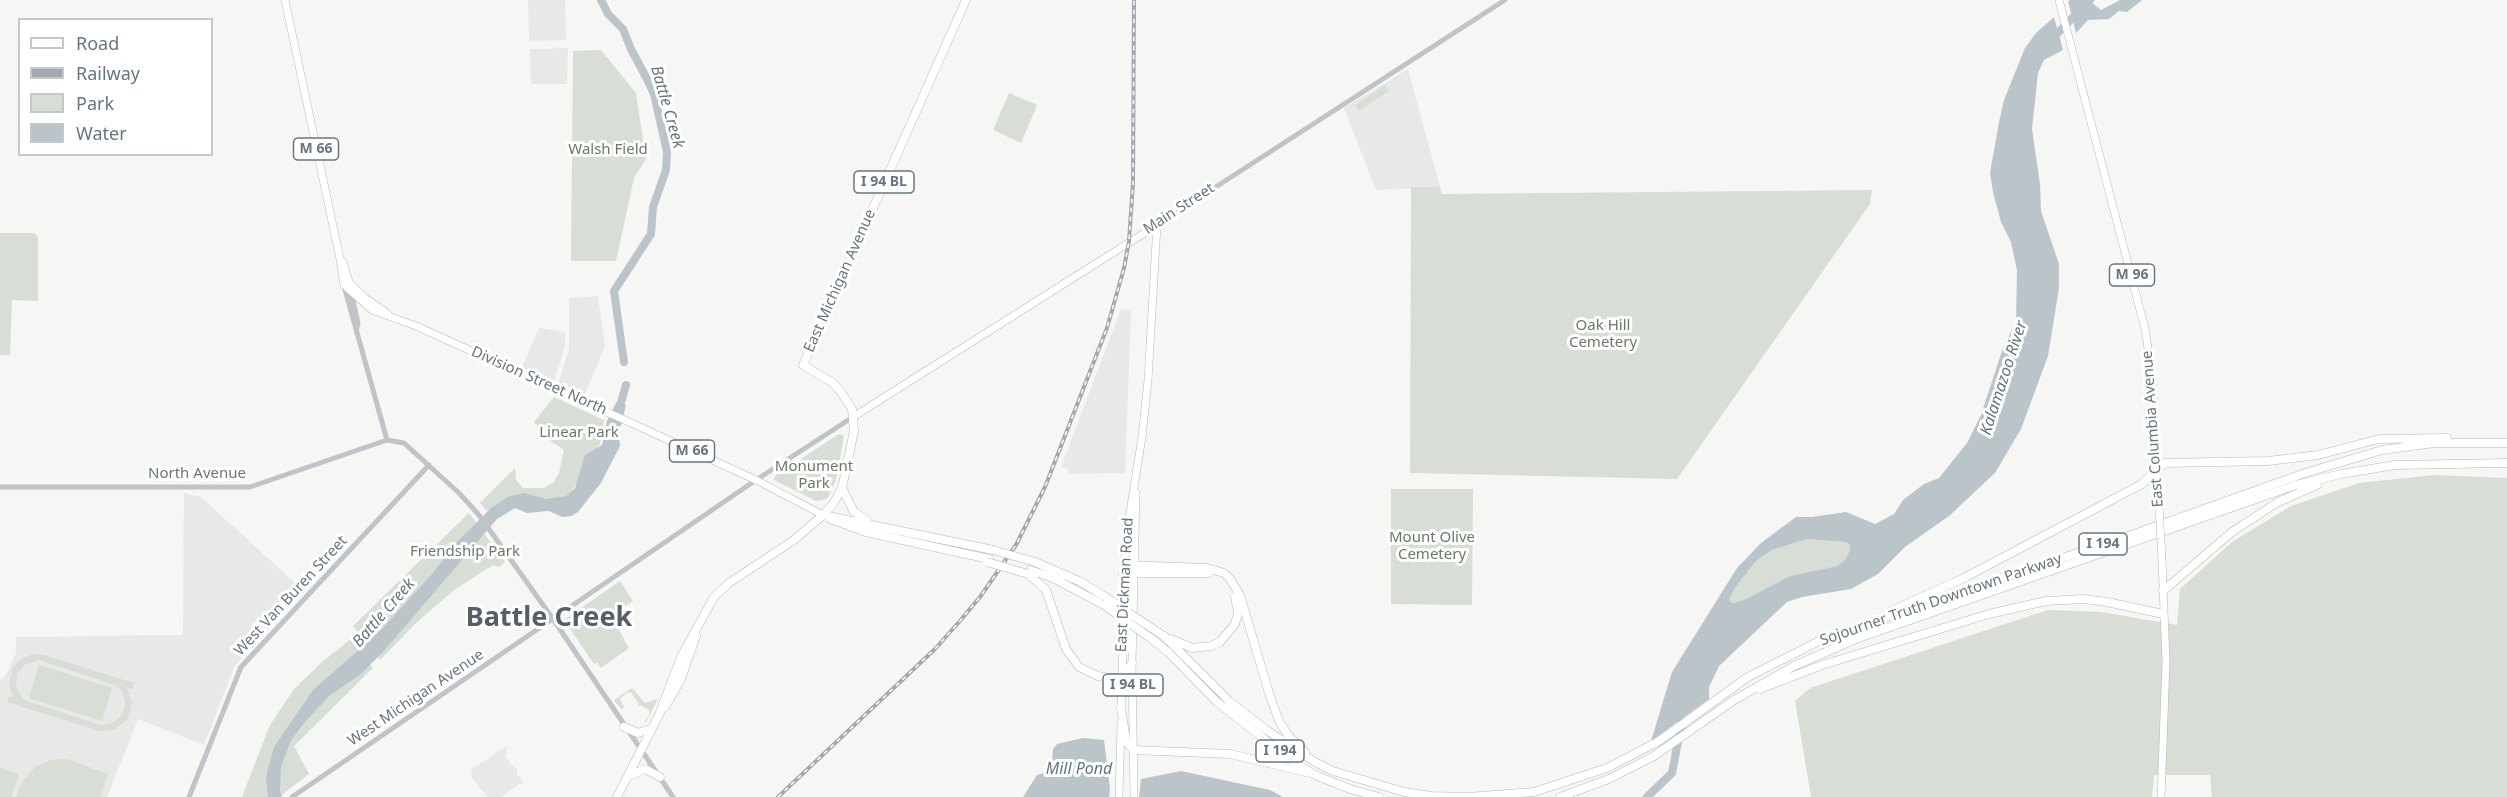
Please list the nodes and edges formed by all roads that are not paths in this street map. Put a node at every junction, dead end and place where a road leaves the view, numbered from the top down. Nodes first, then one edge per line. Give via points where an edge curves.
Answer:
1 (285, 0) edge
2 (966, 0) edge
3 (1504, 0) edge
4 (2059, 0) edge
5 (1157, 225) junction
6 (346, 283) junction
7 (352, 293) junction
8 (388, 314) junction
9 (357, 328) junction
10 (853, 417) junction
11 (387, 440) junction
12 (2472, 442) junction
13 (2507, 443) edge
14 (2507, 463) edge
15 (429, 465) junction
16 (2374, 469) junction
17 (2157, 470) junction
18 (756, 480) junction
19 (1135, 481) junction
20 (0, 487) edge
21 (842, 488) junction
22 (823, 515) junction
23 (877, 524) junction
24 (914, 538) junction
25 (1031, 569) junction
26 (1124, 569) junction
27 (1133, 569) junction
28 (2163, 591) junction
29 (2163, 614) junction
30 (553, 619) junction
31 (1851, 629) junction
32 (1164, 636) junction
33 (1132, 663) junction
34 (1121, 680) junction
35 (1734, 700) junction
36 (1121, 707) junction
37 (624, 727) junction
38 (652, 728) junction
39 (1133, 750) junction
40 (641, 751) junction
41 (1314, 762) junction
42 (1315, 775) junction
43 (628, 777) junction
44 (660, 777) junction
45 (189, 797) edge
46 (292, 797) edge
47 (617, 797) edge
48 (674, 797) edge
49 (1119, 797) edge
50 (1134, 797) edge
51 (1379, 797) edge
52 (1467, 797) edge
53 (1560, 797) edge
54 (2161, 797) edge

1 - 6 main road, M 66
2 - 10 highway, East Michigan Avenue / I 94 BL via 803,365 837,387
3 - 5 street, Main Street
4 - 17 main road, East Columbia Avenue / M 96 via 2145,329 2152,373
5 - 10 main road, Main Street
5 - 19 main road, East Dickman Road / I 94 BL via 1151,344
6 - 7 main road, Division Street North / M 66
6 - 8 main road, Division Street North / M 66
6 - 9 street
7 - 8 main road, Division Street North / M 66 via 372,310
7 - 9 street
8 - 18 main road, Division Street North / M 66
9 - 11 street
10 - 18 street
10 - 21 highway via 851,451
11 - 15 street via 404,443
11 - 20 street, North Avenue via 250,487
12 - 13 highway, Sojourner Truth Downtown Parkway / I 194
12 - 17 highway via 2439,437 2386,438 2318,455 2256,462 2165,463
12 - 31 highway, Sojourner Truth Downtown Parkway / I 194 via 2434,443 2349,459
14 - 16 highway, Sojourner Truth Downtown Parkway / I 194 via 2409,464
15 - 30 street via 478,514
15 - 45 street, West Van Buren Street via 241,666
16 - 28 highway via 2309,488 2278,502 2232,532
16 - 35 highway, Sojourner Truth Downtown Parkway / I 194 via 2296,485 1856,639 1794,666
17 - 28 main road, East Columbia Avenue / M 96, bridge
17 - 31 highway via 2142,484 1962,579
18 - 22 main road, M 66
18 - 30 street
19 - 26 main road, East Dickman Road / I 94 BL
19 - 27 main road, East Dickman Road / I 94 BL
21 - 22 highway
21 - 23 highway via 854,512
22 - 23 highway, Sojourner Truth Downtown Parkway / I 194
22 - 24 highway, Sojourner Truth Downtown Parkway / I 194 via 843,525
22 - 38 highway via 794,540 729,583 708,607 677,666
23 - 24 highway, Sojourner Truth Downtown Parkway / I 194
24 - 25 highway, Sojourner Truth Downtown Parkway / I 194, bridge via 988,561
24 - 25 highway, Sojourner Truth Downtown Parkway / I 194, bridge via 993,550
25 - 32 highway, Sojourner Truth Downtown Parkway / I 194, bridge via 1081,582
25 - 34 highway via 1046,590 1071,659 1088,673
25 - 42 highway, Sojourner Truth Downtown Parkway / I 194, bridge via 1104,605 1149,637 1217,702
26 - 27 highway
26 - 34 main road, East Dickman Road / I 94 BL
27 - 32 highway via 1202,572 1223,579 1237,601 1238,613 1231,632 1220,642 1192,648
27 - 33 main road, East Dickman Road / I 94 BL
27 - 41 highway via 1198,567 1224,573 1240,595 1279,720
28 - 29 main road, East Columbia Avenue / M 96
29 - 35 highway via 2084,599 2022,606 1822,665
29 - 54 main road, East Columbia Avenue / M 96 via 2166,662
30 - 37 street
30 - 46 street, West Michigan Avenue
31 - 52 highway, Sojourner Truth Downtown Parkway / I 194 via 1748,677 1667,736 1606,768 1543,790
32 - 41 highway, Sojourner Truth Downtown Parkway / I 194 via 1229,701
33 - 34 highway
33 - 39 main road, East Dickman Road / I 94 BL
34 - 36 main road, East Dickman Road / I 94 BL
35 - 53 highway, Sojourner Truth Downtown Parkway / I 194 via 1642,762
36 - 39 highway via 1126,741
36 - 49 main road, East Dickman Road / I 94 BL
37 - 38 highway via 638,733
37 - 40 street
38 - 40 highway
39 - 42 highway via 1231,754
39 - 50 main road, East Dickman Road / I 94 BL
40 - 43 highway
40 - 44 street
41 - 52 highway, Sojourner Truth Downtown Parkway / I 194 via 1404,792
42 - 51 highway, Sojourner Truth Downtown Parkway / I 194
43 - 44 highway via 645,769
43 - 47 highway
44 - 48 street

